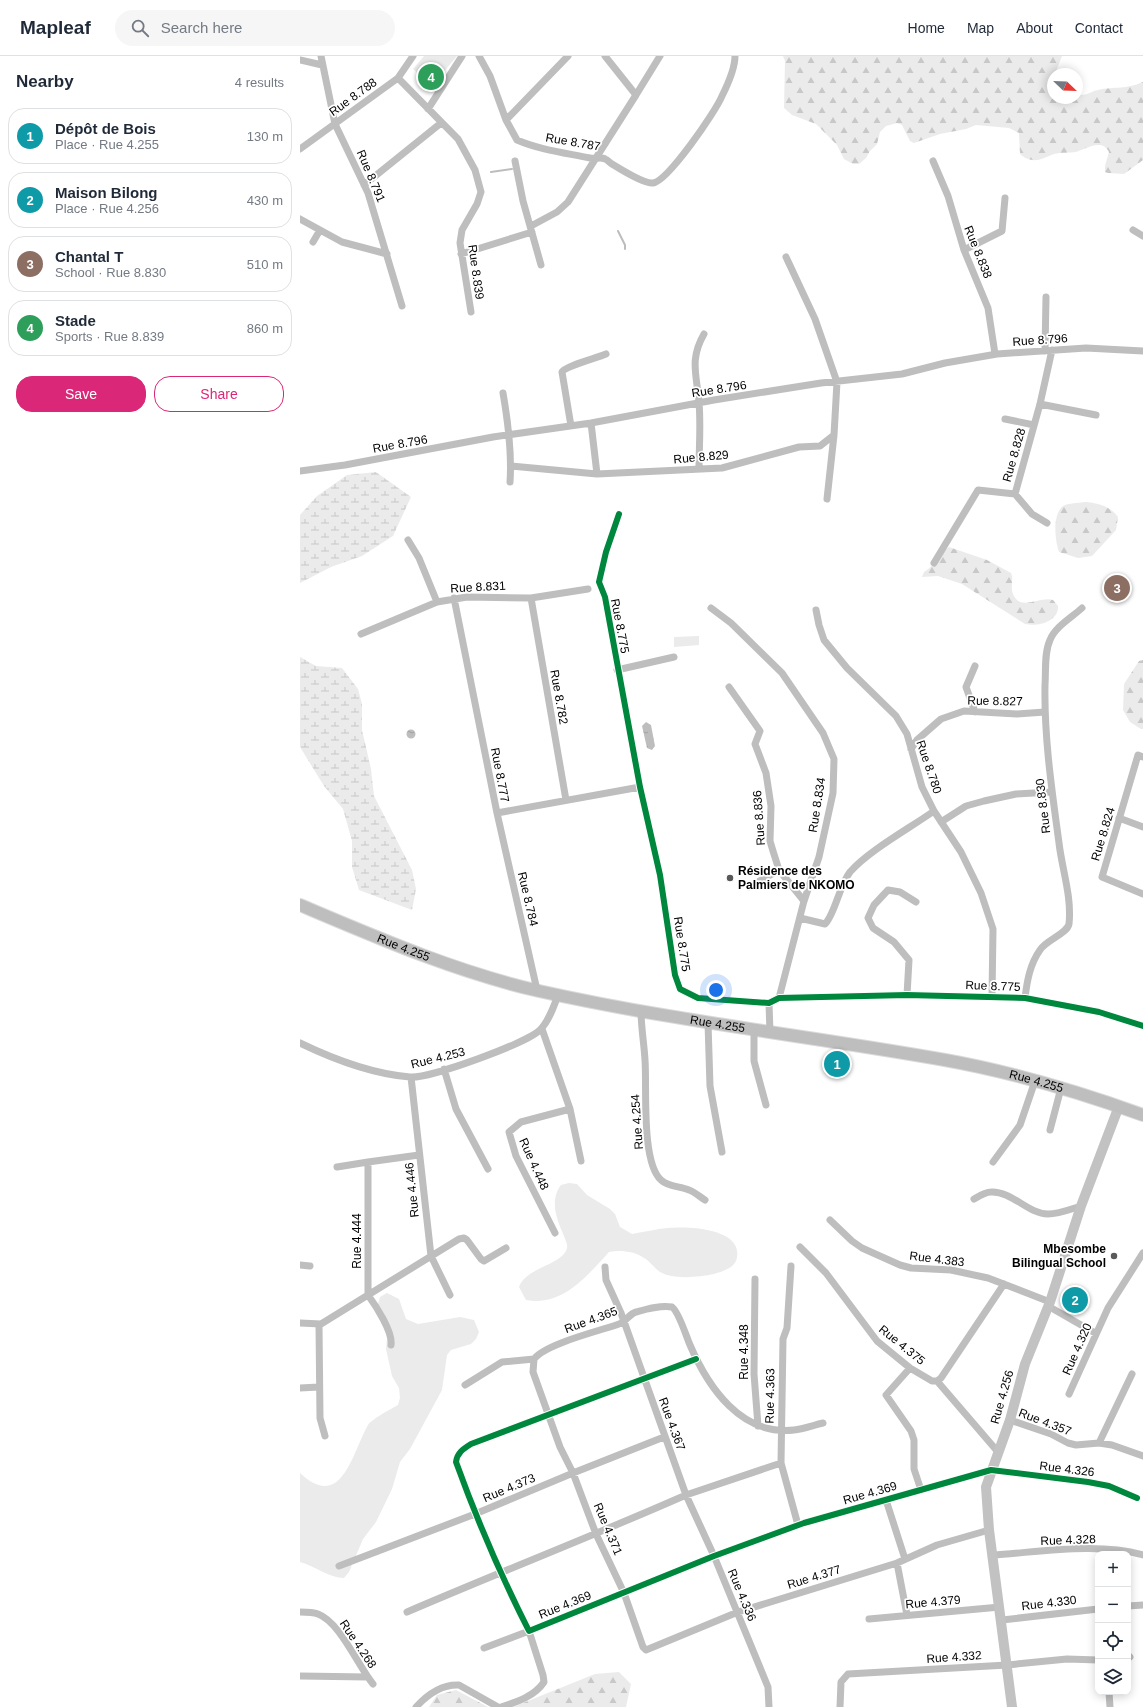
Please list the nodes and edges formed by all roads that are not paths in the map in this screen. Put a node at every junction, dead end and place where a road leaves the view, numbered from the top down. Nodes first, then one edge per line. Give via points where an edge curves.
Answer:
1 (321, 56) edge
2 (413, 56) edge
3 (462, 56) edge
4 (479, 56) edge
5 (568, 56) edge
6 (605, 56) edge
7 (660, 56) edge
8 (735, 56) edge
9 (300, 60) edge
10 (322, 65) junction
11 (398, 78) junction
12 (636, 94) junction
13 (428, 109) junction
14 (506, 120) junction
15 (441, 123) junction
16 (335, 124) junction
17 (300, 150) edge
18 (596, 159) junction
19 (515, 161) dead end
20 (933, 161) dead end
21 (364, 185) junction
22 (1005, 198) dead end
23 (300, 219) edge
24 (532, 229) junction
25 (320, 230) junction
26 (1133, 230) dead end
27 (1143, 236) edge
28 (313, 242) dead end
29 (964, 250) junction
30 (387, 254) junction
31 (461, 254) junction
32 (786, 257) dead end
33 (541, 265) dead end
34 (1046, 297) dead end
35 (402, 306) dead end
36 (471, 312) dead end
37 (704, 334) dead end
38 (1049, 351) junction
39 (1143, 351) edge
40 (606, 354) dead end
41 (995, 354) junction
42 (837, 382) junction
43 (503, 393) dead end
44 (699, 403) junction
45 (1040, 404) junction
46 (1096, 415) dead end
47 (1005, 419) dead end
48 (591, 424) junction
49 (1034, 425) junction
50 (571, 426) junction
51 (508, 435) junction
52 (834, 435) junction
53 (511, 466) junction
54 (699, 469) junction
55 (300, 471) edge
56 (597, 474) junction
57 (510, 482) dead end
58 (1014, 494) junction
59 (827, 499) dead end
60 (619, 514) dead end
61 (1047, 523) dead end
62 (408, 540) dead end
63 (934, 562) dead end
64 (588, 589) dead end
65 (454, 598) junction
66 (531, 598) junction
67 (437, 602) junction
68 (711, 608) dead end
69 (1082, 608) dead end
70 (816, 610) dead end
71 (361, 634) dead end
72 (674, 657) dead end
73 (975, 666) dead end
74 (617, 670) junction
75 (729, 688) dead end
76 (975, 712) junction
77 (1045, 712) junction
78 (911, 749) junction
79 (1141, 756) edge
80 (640, 787) junction
81 (1052, 792) junction
82 (566, 800) junction
83 (934, 811) junction
84 (497, 813) junction
85 (1119, 818) junction
86 (941, 822) junction
87 (1143, 827) edge
88 (779, 870) junction
89 (749, 887) dead end
90 (1143, 894) edge
91 (804, 900) junction
92 (916, 902) dead end
93 (300, 905) edge
94 (800, 918) junction
95 (537, 990) junction
96 (558, 995) junction
97 (907, 995) junction
98 (992, 996) junction
99 (780, 998) junction
100 (1025, 998) junction
101 (769, 1003) junction
102 (641, 1010) junction
103 (708, 1023) junction
104 (1143, 1026) edge
105 (542, 1029) junction
106 (754, 1030) junction
107 (770, 1033) junction
108 (300, 1043) edge
109 (444, 1070) junction
110 (411, 1077) junction
111 (1035, 1081) junction
112 (1061, 1088) junction
113 (766, 1105) dead end
114 (1119, 1106) junction
115 (570, 1109) junction
116 (1143, 1115) edge
117 (1050, 1130) dead end
118 (722, 1152) dead end
119 (419, 1155) junction
120 (581, 1161) dead end
121 (368, 1162) junction
122 (993, 1162) dead end
123 (337, 1167) dead end
124 (488, 1169) dead end
125 (974, 1199) dead end
126 (705, 1200) dead end
127 (1081, 1206) junction
128 (830, 1220) dead end
129 (555, 1233) dead end
130 (800, 1247) dead end
131 (506, 1248) dead end
132 (1143, 1253) edge
133 (431, 1256) junction
134 (300, 1265) edge
135 (310, 1266) dead end
136 (791, 1266) dead end
137 (605, 1268) dead end
138 (755, 1278) dead end
139 (1004, 1284) junction
140 (368, 1295) junction
141 (450, 1295) dead end
142 (1049, 1304) junction
143 (300, 1323) edge
144 (624, 1323) junction
145 (319, 1325) junction
146 (1095, 1333) junction
147 (391, 1345) dead end
148 (534, 1359) junction
149 (696, 1359) junction
150 (910, 1368) junction
151 (1132, 1374) dead end
152 (644, 1378) junction
153 (937, 1381) junction
154 (465, 1385) dead end
155 (319, 1387) junction
156 (300, 1388) edge
157 (1069, 1394) dead end
158 (548, 1416) junction
159 (1010, 1420) junction
160 (823, 1423) dead end
161 (758, 1426) junction
162 (781, 1430) junction
163 (325, 1436) dead end
164 (664, 1437) junction
165 (1099, 1443) junction
166 (998, 1452) junction
167 (1143, 1456) edge
168 (781, 1463) junction
169 (991, 1470) junction
170 (573, 1472) junction
171 (921, 1490) junction
172 (686, 1495) junction
173 (1137, 1498) dead end
174 (886, 1500) junction
175 (475, 1514) junction
176 (798, 1525) junction
177 (989, 1530) junction
178 (596, 1534) junction
179 (993, 1555) junction
180 (714, 1556) junction
181 (1143, 1556) edge
182 (905, 1559) junction
183 (897, 1563) junction
184 (340, 1566) dead end
185 (499, 1572) junction
186 (624, 1593) junction
187 (1143, 1604) edge
188 (1131, 1606) edge
189 (1000, 1607) junction
190 (1095, 1609) edge
191 (300, 1612) edge
192 (407, 1612) dead end
193 (738, 1612) junction
194 (907, 1615) junction
195 (869, 1618) dead end
196 (1002, 1620) junction
197 (529, 1632) junction
198 (484, 1648) dead end
199 (646, 1650) joint
200 (1095, 1660) edge
201 (1007, 1665) junction
202 (300, 1676) edge
203 (366, 1677) junction
204 (373, 1684) dead end
205 (1108, 1695) edge
206 (416, 1707) edge
207 (500, 1707) edge
208 (769, 1707) edge
209 (840, 1707) edge
210 (1012, 1707) edge
211 (1110, 1707) edge

1 - 10 street, Rue 8.791
2 - 11 street, Rue 8.788
3 - 13 street
4 - 14 street, Rue 8.787 via 490,76
5 - 14 street
6 - 12 street
7 - 12 street
8 - 18 street, Rue 8.787 via 735,63 722,97 711,116 661,180 654,183 644,182 605,158
9 - 10 street
10 - 16 street, Rue 8.791
11 - 13 street, Rue 8.839
11 - 16 street, Rue 8.788
12 - 18 street
13 - 15 street, Rue 8.839
14 - 18 street, Rue 8.787 via 517,140 528,145
15 - 21 street
15 - 31 street, Rue 8.839 via 458,140 475,170 481,192 462,230
16 - 17 street, Rue 8.788
16 - 21 street, Rue 8.791
18 - 24 street via 568,202
19 - 24 street
20 - 29 street, Rue 8.838 via 948,196
21 - 30 street, Rue 8.791
22 - 29 street via 1002,231
23 - 25 street
24 - 31 street
24 - 33 street
25 - 28 street
25 - 30 street via 342,242
26 - 27 street
29 - 41 street, Rue 8.838 via 988,308
30 - 35 street, Rue 8.791
31 - 36 street, Rue 8.839
32 - 42 street via 815,319
34 - 38 street, Rue 8.828
37 - 44 street via 697,346 695,360
38 - 39 street, Rue 8.796 via 1086,348
38 - 41 street, Rue 8.796
38 - 45 street, Rue 8.828
40 - 50 street via 592,361 568,366 562,372
41 - 42 street, Rue 8.796 via 902,374
42 - 44 street, Rue 8.796
42 - 52 street
43 - 51 street
44 - 48 street, Rue 8.796
44 - 54 street
45 - 46 street
45 - 49 street, Rue 8.828
47 - 49 street
48 - 50 street, Rue 8.796
48 - 56 street
49 - 58 street, Rue 8.828
50 - 51 street, Rue 8.796
51 - 53 street
51 - 55 street, Rue 8.796
52 - 54 street, Rue 8.829 via 820,446 800,447 729,467
52 - 59 street
53 - 56 street, Rue 8.829
53 - 57 street
54 - 56 street, Rue 8.829
58 - 61 street via 1038,519
58 - 63 street, Rue 8.828 via 978,490
60 - 74 street, Rue 8.775 via 599,582 605,597
62 - 67 street, Rue 8.831 via 419,558
64 - 66 street, Rue 8.831
65 - 66 street, Rue 8.831
65 - 67 street, Rue 8.831
65 - 84 street, Rue 8.777
66 - 82 street, Rue 8.782
67 - 71 street
68 - 91 street, Rue 8.834 via 731,623 782,673 823,733 834,759 831,800 819,857
69 - 77 street, Rue 8.830 via 1056,630 1049,641
70 - 78 street, Rue 8.780 via 824,640 896,716 907,734
72 - 74 street
73 - 76 street via 966,687
74 - 80 street, Rue 8.775
75 - 88 street, Rue 8.836 via 760,731 755,744 766,773 771,806 770,841
76 - 77 street, Rue 8.827
76 - 78 street, Rue 8.827 via 964,711 941,720 917,740
77 - 81 street, Rue 8.830
78 - 83 street, Rue 8.780 via 922,787
79 - 85 street, Rue 8.824
80 - 82 street, Rue 8.777
80 - 101 street, Rue 8.775 via 660,875 675,975 680,989 698,998
81 - 86 street via 1016,794 984,801 966,806
81 - 100 street, Rue 8.830 via 1068,893 1069,923 1066,931 1046,943 1040,950 1027,980
82 - 84 street, Rue 8.777
83 - 86 street, Rue 8.780
83 - 94 street via 850,872 824,924
84 - 95 street, Rue 8.784
85 - 87 street
85 - 90 street, Rue 8.824 via 1102,877
86 - 98 street, Rue 8.780 via 961,852 981,893 993,929
88 - 89 street
88 - 91 street, Rue 8.836
91 - 94 street, Rue 8.834
92 - 97 street via 900,892 888,890 874,905 868,918 873,928 894,942 909,960
93 - 95 highway, Rue 4.255 via 421,955 480,975
94 - 99 street, Rue 8.834
95 - 96 highway, Rue 4.255
96 - 102 highway, Rue 4.255
96 - 105 street
97 - 98 street, Rue 8.775
97 - 99 street, Rue 8.775
98 - 100 street, Rue 8.775
99 - 101 street, Rue 8.775
100 - 104 street, Rue 8.775 via 1099,1012
101 - 107 street
102 - 103 highway, Rue 4.255
102 - 126 street, Rue 4.254 via 647,1138 655,1174 661,1181 689,1190
103 - 106 highway, Rue 4.255
103 - 118 street via 710,1086
105 - 109 street, Rue 4.253 via 533,1037
105 - 115 street
106 - 107 highway, Rue 4.255
106 - 113 street via 754,1061
107 - 111 highway, Rue 4.255 via 947,1060
108 - 110 street, Rue 4.253 via 322,1054 361,1067
109 - 110 street, Rue 4.253
109 - 124 street via 456,1109
110 - 119 street, Rue 4.446
111 - 112 highway, Rue 4.255
111 - 122 street via 1020,1125
112 - 114 highway, Rue 4.255
112 - 117 street
114 - 116 highway, Rue 4.255
114 - 127 street, Rue 4.256
115 - 120 street
115 - 129 street, Rue 4.448 via 521,1122 509,1132 516,1156
119 - 121 street
119 - 133 street, Rue 4.446
121 - 123 street
121 - 140 street, Rue 4.444
125 - 127 street via 991,1192 1009,1196 1037,1212 1047,1214 1056,1214
127 - 142 street, Rue 4.256
128 - 139 street, Rue 4.383 via 862,1248 900,1265 951,1270
130 - 150 street, Rue 4.375 via 826,1273 877,1341
131 - 133 street via 484,1261 464,1238
132 - 146 street, Rue 4.320
133 - 140 street
133 - 141 street, Rue 4.446
134 - 135 street
136 - 162 street, Rue 4.363 via 787,1328 783,1338
137 - 144 street, Rue 4.367 via 606,1280 618,1303
138 - 161 street, Rue 4.348 via 754,1374
139 - 142 street, Rue 4.383
139 - 153 street
140 - 145 street
140 - 147 street via 388,1329 392,1339
142 - 146 street, Rue 4.383
142 - 159 street, Rue 4.256 via 1025,1364
143 - 145 street
144 - 148 street, Rue 4.365 via 554,1346 544,1350
144 - 149 street, Rue 4.365 via 633,1313 672,1307
144 - 152 street, Rue 4.367
145 - 155 street
146 - 157 street, Rue 4.320
148 - 154 street via 502,1362
148 - 158 street via 533,1372
149 - 152 street, Rue 4.369
149 - 161 street, Rue 4.365 via 703,1374 724,1402
150 - 153 street, Rue 4.375 via 932,1381
150 - 171 street via 886,1395 912,1431 914,1469
151 - 165 street
152 - 158 street, Rue 4.369
152 - 164 street, Rue 4.367
153 - 166 street, Rue 4.375
155 - 156 street
155 - 163 street via 320,1418
158 - 170 street, Rue 4.371
158 - 175 street, Rue 4.369 via 461,1450 456,1462
159 - 165 street, Rue 4.357 via 1051,1434 1068,1443
159 - 166 street, Rue 4.256
160 - 162 street, Rue 4.365 via 794,1430
161 - 162 street, Rue 4.365
162 - 168 street, Rue 4.363
164 - 170 street, Rue 4.373
164 - 172 street, Rue 4.367
165 - 167 street, Rue 4.357
166 - 169 street, Rue 4.256
168 - 172 street
168 - 176 street, Rue 4.363
169 - 171 street, Rue 4.369
169 - 173 street, Rue 4.326 via 1109,1486
169 - 177 street, Rue 4.256 via 986,1487
170 - 175 street, Rue 4.373
170 - 178 street, Rue 4.371
171 - 174 street, Rue 4.369
172 - 178 street
172 - 180 street, Rue 4.336
174 - 176 street, Rue 4.369
174 - 182 street
175 - 184 street, Rue 4.373
175 - 185 street, Rue 4.369
176 - 180 street, Rue 4.369
177 - 179 street, Rue 4.256
177 - 182 street, Rue 4.377 via 937,1545
178 - 185 street
178 - 186 street, Rue 4.371
179 - 181 street, Rue 4.328 via 1116,1550
179 - 189 street, Rue 4.256
180 - 186 street, Rue 4.369
180 - 193 street, Rue 4.336
182 - 183 street, Rue 4.377
183 - 193 street, Rue 4.377
183 - 194 street
185 - 192 street
185 - 197 street, Rue 4.369
186 - 197 street, Rue 4.369
186 - 199 street, Rue 4.371
187 - 188 street
189 - 194 street, Rue 4.379
189 - 196 street, Rue 4.256
190 - 196 street, Rue 4.330
191 - 203 street, Rue 4.268 via 319,1614 328,1620 338,1631
193 - 199 street, Rue 4.377
193 - 208 street, Rue 4.336 via 768,1687
194 - 195 street, Rue 4.379
196 - 201 street, Rue 4.256
197 - 198 street
197 - 207 street via 544,1682 540,1689 532,1694
200 - 201 street, Rue 4.332 via 1067,1658
201 - 209 street, Rue 4.332 via 848,1674 841,1682
201 - 210 street, Rue 4.256
202 - 203 street
203 - 204 street, Rue 4.268
205 - 211 street
206 - 207 street via 430,1693 454,1684

